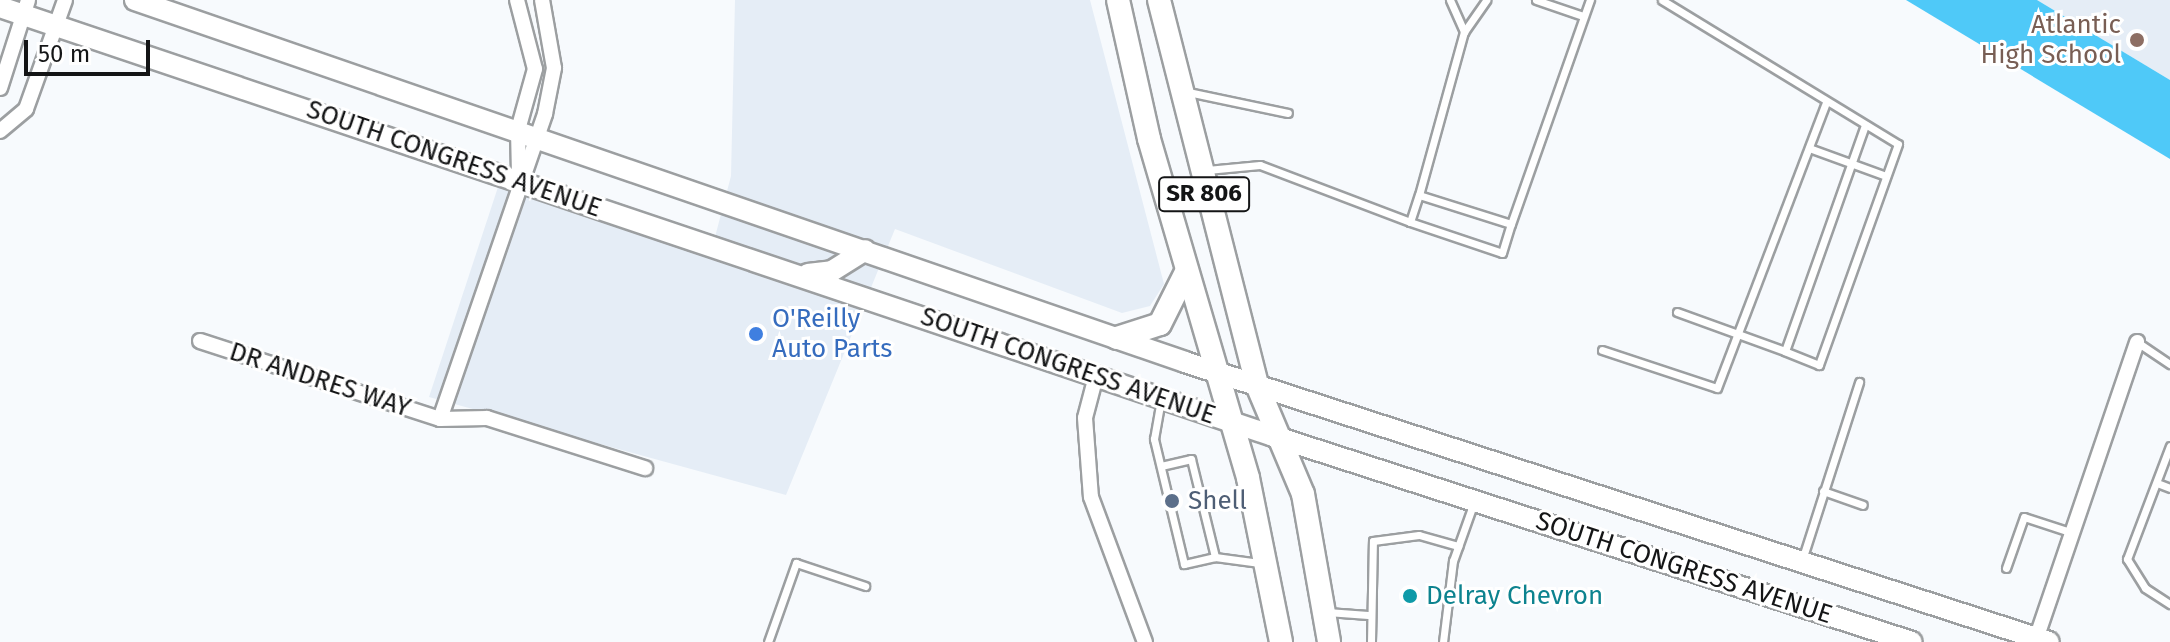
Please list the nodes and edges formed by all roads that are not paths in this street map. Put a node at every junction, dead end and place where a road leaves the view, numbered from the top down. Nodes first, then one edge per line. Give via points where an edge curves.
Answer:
1 (65, 0) edge
2 (135, 0) edge
3 (517, 0) edge
4 (542, 0) edge
5 (1118, 0) edge
6 (1159, 0) edge
7 (1450, 0) edge
8 (1486, 0) edge
9 (1536, 0) edge
10 (1590, 0) edge
11 (1662, 0) edge
12 (0, 7) edge
13 (26, 8) edge
14 (1583, 16) junction
15 (59, 26) junction
16 (1464, 32) junction
17 (0, 88) edge
18 (1178, 90) junction
19 (1826, 102) junction
20 (1288, 113) dead end
21 (1865, 125) junction
22 (0, 131) edge
23 (527, 133) junction
24 (1809, 148) junction
25 (1852, 164) junction
26 (1197, 172) junction
27 (1886, 176) junction
28 (520, 181) junction
29 (1419, 195) junction
30 (1410, 222) junction
31 (1511, 224) junction
32 (865, 250) junction
33 (1187, 270) junction
34 (804, 275) junction
35 (1677, 312) dead end
36 (1739, 335) junction
37 (1117, 338) junction
38 (200, 341) dead end
39 (2137, 342) joint
40 (1602, 350) dead end
41 (1785, 351) junction
42 (2170, 364) edge
43 (1214, 371) junction
44 (1096, 376) junction
45 (1859, 382) dead end
46 (1257, 385) junction
47 (1162, 399) junction
48 (440, 419) junction
49 (1231, 422) junction
50 (1273, 436) junction
51 (2170, 446) edge
52 (1161, 466) junction
53 (645, 468) dead end
54 (2157, 483) junction
55 (2170, 488) edge
56 (1823, 491) junction
57 (1474, 500) junction
58 (1863, 505) dead end
59 (2073, 533) junction
60 (1458, 546) junction
61 (1215, 557) junction
62 (1801, 562) junction
63 (1267, 563) junction
64 (2006, 568) dead end
65 (865, 586) dead end
66 (2170, 604) edge
67 (1326, 612) junction
68 (1368, 615) junction
69 (1885, 638) edge
70 (2040, 641) edge
71 (768, 642) edge
72 (1145, 642) edge
73 (1281, 642) edge
74 (1329, 642) edge
75 (1371, 642) edge
76 (1443, 642) edge
77 (1912, 642) edge

1 - 15 street
2 - 23 main road, SOUTH CONGRESS AVENUE
3 - 23 street via 535,69
4 - 23 street via 554,68
5 - 33 main road, SR 806
6 - 18 main road, SR 806
7 - 16 lane
8 - 16 lane
9 - 14 lane
10 - 14 lane
11 - 19 lane
12 - 13 main road, SOUTH CONGRESS AVENUE
13 - 15 main road, SOUTH CONGRESS AVENUE
13 - 17 street
14 - 31 lane
15 - 22 street via 26,109
15 - 28 main road, SOUTH CONGRESS AVENUE
16 - 29 lane
18 - 20 lane
18 - 26 main road, SR 806
19 - 21 lane
19 - 24 lane
21 - 25 lane
21 - 27 lane via 1898,144
23 - 28 street
23 - 32 main road, SOUTH CONGRESS AVENUE
24 - 25 lane
24 - 36 lane
25 - 27 lane
25 - 41 lane
26 - 30 lane via 1260,165
26 - 46 main road, SR 806
27 - 41 lane via 1819,365
28 - 34 main road, SOUTH CONGRESS AVENUE
28 - 48 street
29 - 30 lane
29 - 31 lane
30 - 31 lane via 1502,253
32 - 34 main road via 832,271
32 - 37 main road, SOUTH CONGRESS AVENUE
33 - 37 main road via 1160,324
33 - 43 main road, SR 806
34 - 44 main road, SOUTH CONGRESS AVENUE
35 - 36 lane
36 - 40 lane via 1717,388
36 - 41 lane
37 - 43 main road, SOUTH CONGRESS AVENUE
38 - 48 street, DR ANDRES WAY
39 - 42 lane
39 - 59 street
43 - 46 main road, SOUTH CONGRESS AVENUE
43 - 49 main road, SR 806
44 - 47 main road, SOUTH CONGRESS AVENUE
44 - 72 street via 1085,418 1091,497
45 - 56 lane
46 - 50 main road, SR 806
46 - 62 main road, SOUTH CONGRESS AVENUE
47 - 49 main road, SOUTH CONGRESS AVENUE
47 - 52 lane via 1154,439
48 - 53 street, DR ANDRES WAY via 487,418
49 - 50 main road, SOUTH CONGRESS AVENUE
49 - 63 main road, SR 806
50 - 57 main road, SOUTH CONGRESS AVENUE
50 - 67 main road, SR 806 via 1303,494
51 - 54 lane
52 - 61 lane via 1191,459
52 - 61 lane via 1184,564
54 - 55 lane
54 - 66 lane via 2127,559 2145,588
56 - 58 lane
56 - 62 lane
57 - 60 lane
57 - 69 main road, SOUTH CONGRESS AVENUE
59 - 64 lane via 2024,517
59 - 70 street
60 - 68 lane via 1419,535 1373,541
60 - 76 lane
61 - 63 lane
62 - 70 main road, SOUTH CONGRESS AVENUE
63 - 73 main road, SR 806
65 - 71 lane via 796,563
67 - 68 lane
67 - 74 main road, SR 806
68 - 75 lane
69 - 77 main road, SOUTH CONGRESS AVENUE

